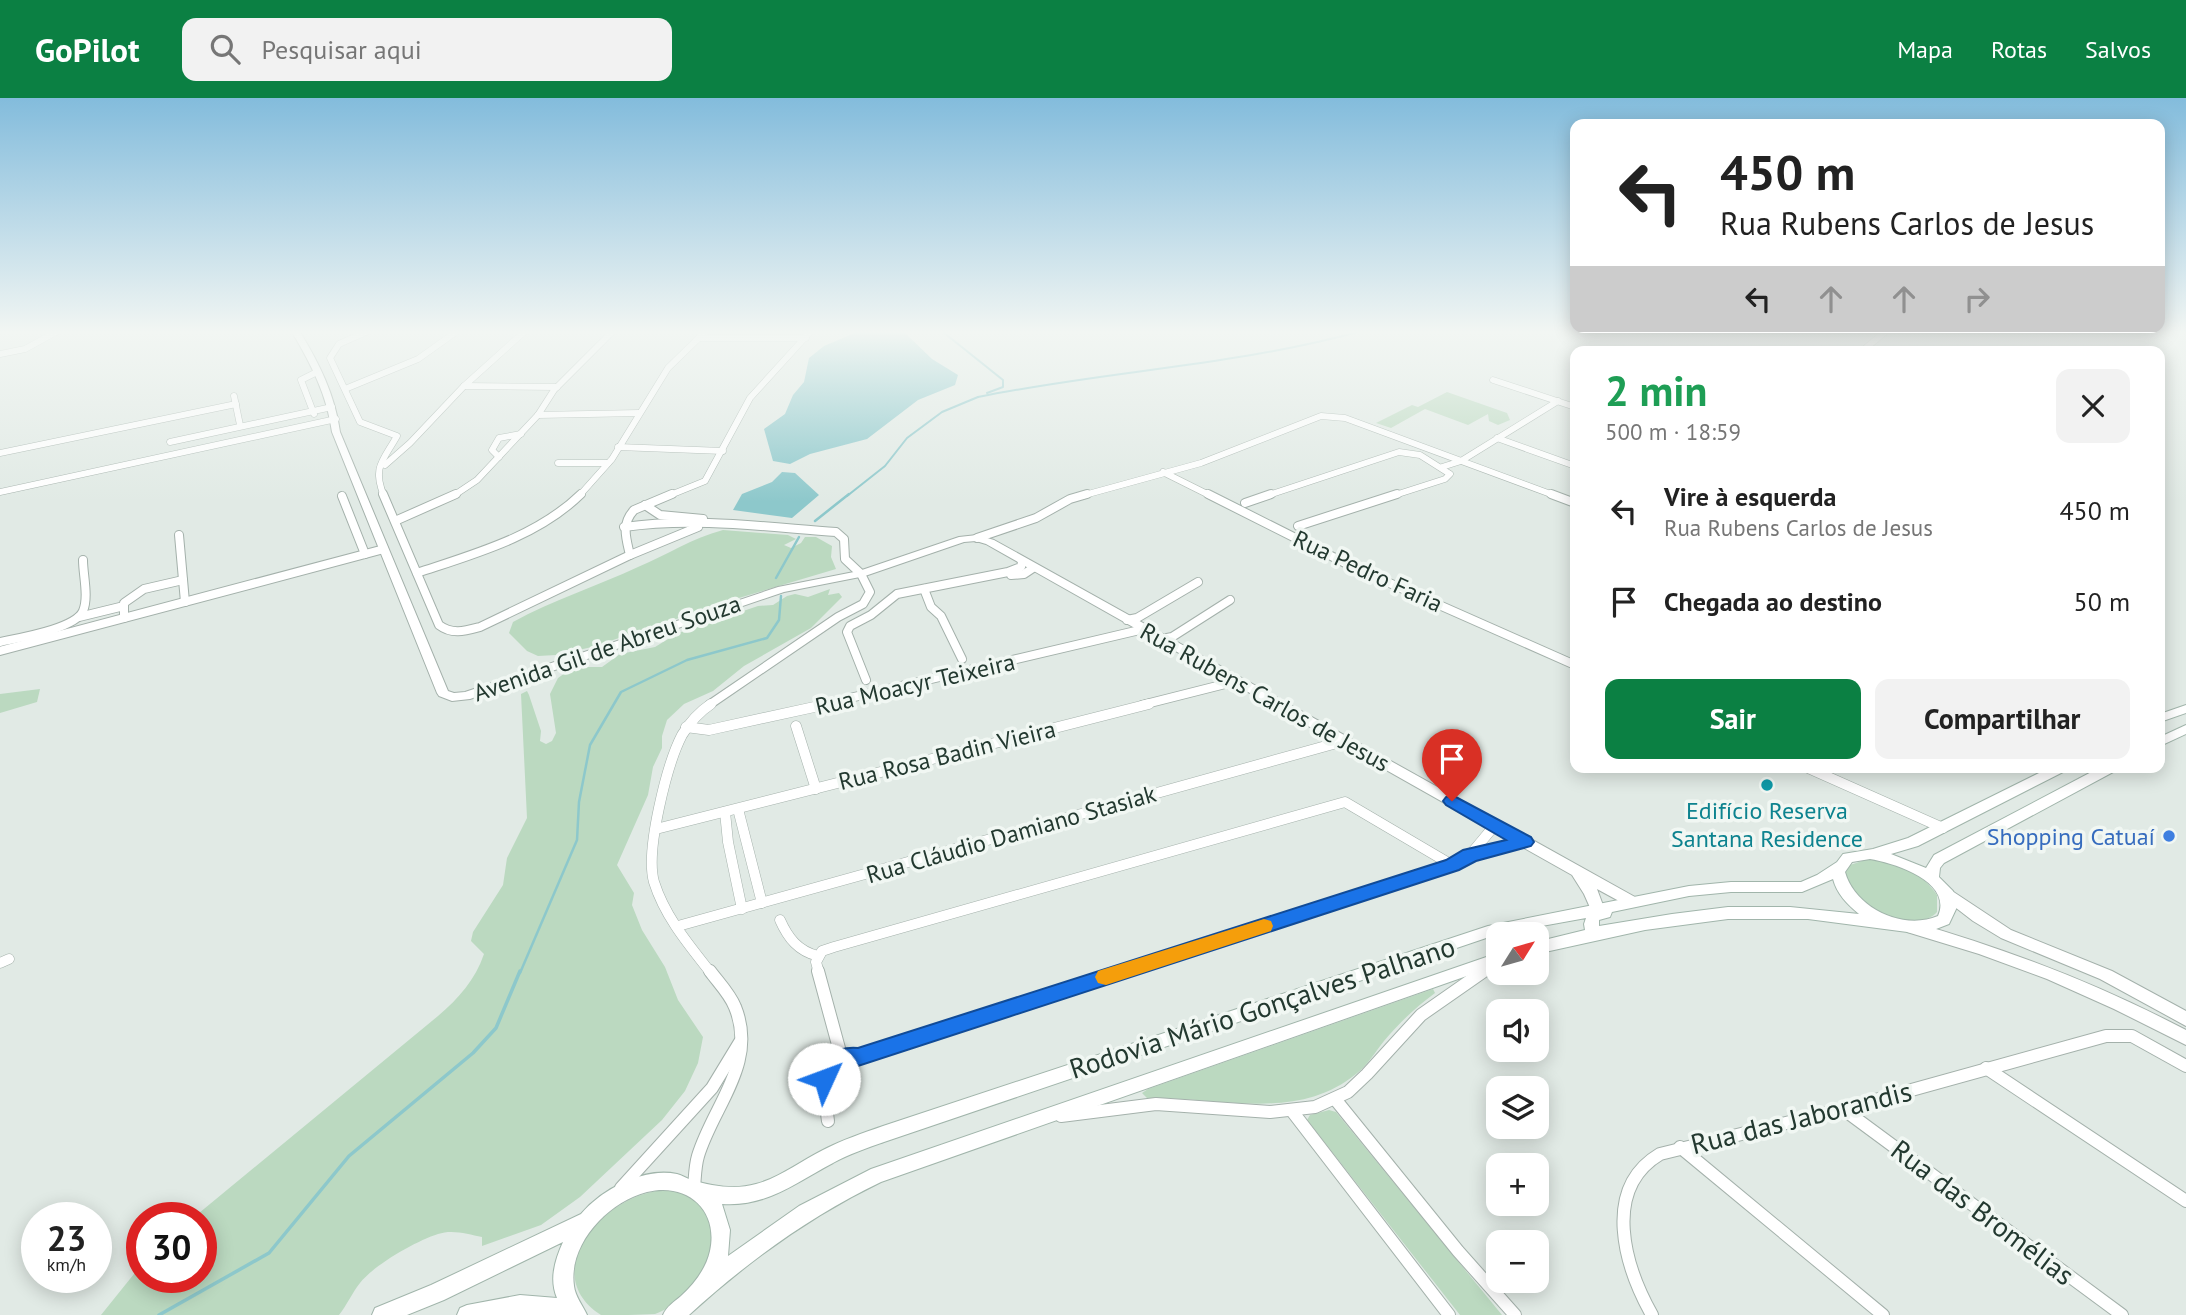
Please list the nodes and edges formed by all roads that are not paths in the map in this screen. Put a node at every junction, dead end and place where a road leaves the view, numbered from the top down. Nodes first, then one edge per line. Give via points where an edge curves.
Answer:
1 (304, 389) edge
2 (324, 389) edge
3 (345, 389) edge
4 (461, 389) edge
5 (556, 389) edge
6 (655, 389) edge
7 (758, 389) edge
8 (1520, 389) edge
9 (234, 396) dead end
10 (1558, 401) junction
11 (310, 403) junction
12 (236, 404) junction
13 (1570, 405) edge
14 (331, 407) junction
15 (313, 411) junction
16 (639, 414) junction
17 (538, 415) junction
18 (284, 416) junction
19 (336, 419) junction
20 (317, 423) junction
21 (240, 425) junction
22 (521, 434) junction
23 (1497, 438) junction
24 (170, 442) dead end
25 (410, 443) junction
26 (392, 446) junction
27 (618, 447) junction
28 (1477, 450) junction
29 (723, 451) junction
30 (0, 453) edge
31 (1469, 456) junction
32 (499, 457) junction
33 (1458, 460) junction
34 (558, 463) dead end
35 (608, 463) junction
36 (1570, 464) edge
37 (1442, 467) junction
38 (1480, 468) junction
39 (378, 470) junction
40 (1163, 472) junction
41 (0, 492) edge
42 (342, 496) dead end
43 (1570, 501) edge
44 (1245, 503) dead end
45 (645, 505) junction
46 (395, 521) junction
47 (705, 522) junction
48 (1298, 526) dead end
49 (624, 527) junction
50 (178, 535) dead end
51 (977, 538) junction
52 (384, 549) junction
53 (365, 554) junction
54 (630, 555) junction
55 (83, 560) dead end
56 (1028, 565) junction
57 (417, 573) junction
58 (861, 574) junction
59 (183, 580) junction
60 (1198, 582) dead end
61 (924, 589) junction
62 (1230, 600) dead end
63 (126, 602) junction
64 (185, 602) junction
65 (81, 614) junction
66 (124, 618) junction
67 (1127, 620) junction
68 (1143, 629) junction
69 (1162, 639) junction
70 (0, 642) edge
71 (0, 651) edge
72 (962, 659) dead end
73 (1570, 663) edge
74 (866, 680) dead end
75 (1237, 681) junction
76 (2186, 709) edge
77 (2165, 716) edge
78 (796, 726) dead end
79 (686, 727) junction
80 (2186, 729) edge
81 (2165, 740) edge
82 (1344, 741) junction
83 (1819, 773) edge
84 (2050, 773) edge
85 (2101, 773) edge
86 (816, 789) junction
87 (738, 809) junction
88 (725, 812) junction
89 (1495, 825) junction
90 (1942, 828) junction
91 (656, 829) junction
92 (1525, 842) junction
93 (1870, 854) junction
94 (1470, 855) junction
95 (1452, 865) junction
96 (1840, 866) junction
97 (1572, 868) junction
98 (1937, 884) junction
99 (1630, 901) junction
100 (762, 903) junction
101 (1597, 908) junction
102 (742, 909) junction
103 (780, 920) dead end
104 (1900, 925) junction
105 (678, 926) junction
106 (1596, 936) junction
107 (1549, 945) edge
108 (818, 956) junction
109 (1486, 965) edge
110 (1486, 969) edge
111 (2186, 1019) edge
112 (2186, 1038) edge
113 (740, 1040) junction
114 (844, 1056) junction
115 (2186, 1066) edge
116 (1986, 1068) junction
117 (1335, 1099) junction
118 (1843, 1109) junction
119 (1292, 1111) junction
120 (1035, 1119) junction
121 (828, 1121) dead end
122 (1680, 1147) junction
123 (695, 1189) junction
124 (611, 1198) junction
125 (2186, 1201) edge
126 (585, 1222) junction
127 (684, 1307) edge
128 (513, 1310) edge
129 (574, 1312) edge
130 (382, 1315) edge
131 (467, 1315) edge
132 (1449, 1315) edge
133 (1515, 1315) edge
134 (1652, 1315) edge
135 (1883, 1315) edge
136 (2122, 1315) edge

1 - 11 street
2 - 14 main road, Avenida Gil de Abreu Souza
3 - 26 street via 360,422 395,433
4 - 25 street
5 - 17 street
6 - 16 street
7 - 29 street
8 - 10 street
9 - 12 street
10 - 13 street
10 - 23 street
11 - 15 street
11 - 18 street
12 - 21 street
12 - 30 street
14 - 15 street
14 - 19 main road, Avenida Gil de Abreu Souza
15 - 18 street
15 - 20 street
16 - 17 street
16 - 27 street
17 - 22 street
18 - 21 street
19 - 20 street
19 - 52 main road, Avenida Gil de Abreu Souza via 336,432
20 - 41 street
21 - 24 street
22 - 32 street
22 - 32 street via 499,438 492,450
23 - 28 street
23 - 36 street
25 - 26 street
25 - 39 street
26 - 39 street
27 - 29 street
27 - 35 street
28 - 31 street
28 - 33 street
29 - 45 street via 705,481
31 - 33 street
31 - 38 street
32 - 46 street via 466,490
33 - 37 street
33 - 38 street
33 - 40 street via 1345,418 1321,416 1201,463
34 - 35 street
35 - 57 street via 590,486 551,518 479,552
37 - 44 street via 1415,453 1399,452
37 - 48 street via 1449,478
38 - 43 street
39 - 46 street via 377,480
40 - 51 street via 1070,499 1036,518
40 - 73 street, Rua Pedro Faria via 1351,566
42 - 53 street
45 - 47 street via 660,515
45 - 49 street via 629,515
46 - 57 street
47 - 49 street
47 - 54 street
47 - 58 street via 839,533 845,542 845,559
49 - 54 street
50 - 59 street
51 - 56 main road, Rua Rubens Carlos de Jesus
51 - 58 main road via 955,541
52 - 53 street
52 - 58 main road, Avenida Gil de Abreu Souza via 443,693 457,697 782,589
53 - 64 street
54 - 57 street via 480,627 454,632 439,625
55 - 65 street
56 - 61 street via 1024,574 992,575
56 - 67 main road, Rua Rubens Carlos de Jesus
58 - 79 street via 870,592 863,604 710,704
59 - 63 street via 153,586
59 - 64 street
60 - 67 street
61 - 72 street
61 - 74 street via 894,596 848,627
62 - 69 street
63 - 65 street
63 - 66 street
64 - 66 street
65 - 70 street via 59,627
66 - 71 street
67 - 68 main road, Rua Rubens Carlos de Jesus
68 - 69 main road, Rua Rubens Carlos de Jesus
68 - 79 street, Rua Moacyr Teixeira via 725,727
69 - 75 main road, Rua Rubens Carlos de Jesus
75 - 82 main road, Rua Rubens Carlos de Jesus
75 - 86 street, Rua Rosa Badin Vieira
76 - 77 main road
78 - 86 street
79 - 91 street via 674,751
80 - 81 main road
82 - 89 main road, Rua Rubens Carlos de Jesus
82 - 100 street, Rua Cláudio Damiano Stasiak
83 - 90 street
84 - 90 main road
85 - 98 main road via 1939,859 1933,867
86 - 87 street, Rua Rosa Badin Vieira
87 - 88 street, Rua Rosa Badin Vieira
87 - 100 street
88 - 91 street, Rua Rosa Badin Vieira
88 - 102 street
89 - 92 main road, Rua Rubens Carlos de Jesus
89 - 94 street
90 - 93 main road
91 - 105 street via 652,878
92 - 94 street
92 - 97 main road, Rua Rubens Carlos de Jesus
93 - 96 main road, Rodovia Mário Gonçalves Palhano via 1848,858
93 - 98 main road via 1900,860
94 - 95 street
95 - 108 street via 1345,802 834,947
95 - 114 street via 858,1057
96 - 99 main road, Rodovia Mário Gonçalves Palhano via 1802,887 1718,888
96 - 104 main road via 1838,877 1850,897 1874,915
97 - 99 main road, Rua Rubens Carlos de Jesus
97 - 101 main road, Rua Rubens Carlos de Jesus
98 - 104 main road via 1950,910 1944,920 1924,928
98 - 111 main road via 2006,934 2116,980
99 - 101 main road, Rodovia Mário Gonçalves Palhano
99 - 106 main road via 1594,916 1591,929
100 - 102 street, Rua Cláudio Damiano Stasiak
101 - 123 main road, Rodovia Mário Gonçalves Palhano via 1446,944 883,1134 828,1156 766,1192 730,1198
102 - 105 street, Rua Cláudio Damiano Stasiak
103 - 108 street via 797,947
104 - 106 main road via 1830,915 1754,912 1686,918
104 - 112 main road via 2035,967
105 - 113 street via 735,1006
106 - 107 main road
108 - 114 street via 817,968
109 - 120 main road
110 - 117 street via 1437,1001 1409,1026 1374,1070
113 - 123 street via 736,1077 698,1154
113 - 124 street via 712,1088
114 - 121 street via 824,1079
115 - 116 street, Rua das Jaborandis via 2132,1036 2117,1035
116 - 118 street, Rua das Jaborandis
116 - 125 street
117 - 119 street
117 - 133 street
118 - 122 street, Rua das Jaborandis
118 - 136 street, Rua das Bromélias
119 - 120 street via 1153,1104
119 - 132 street
120 - 127 main road via 834,1195 769,1236
122 - 134 street, Rua das Jaborandis via 1656,1156 1633,1181 1623,1205 1623,1239 1630,1269
122 - 135 street
123 - 124 main road, Rodovia Mário Gonçalves Palhano via 675,1182 649,1183
123 - 127 main road via 713,1206 721,1241 714,1268
124 - 126 main road
126 - 129 main road via 569,1248 563,1273 566,1298
126 - 130 main road
128 - 129 main road
128 - 131 main road

